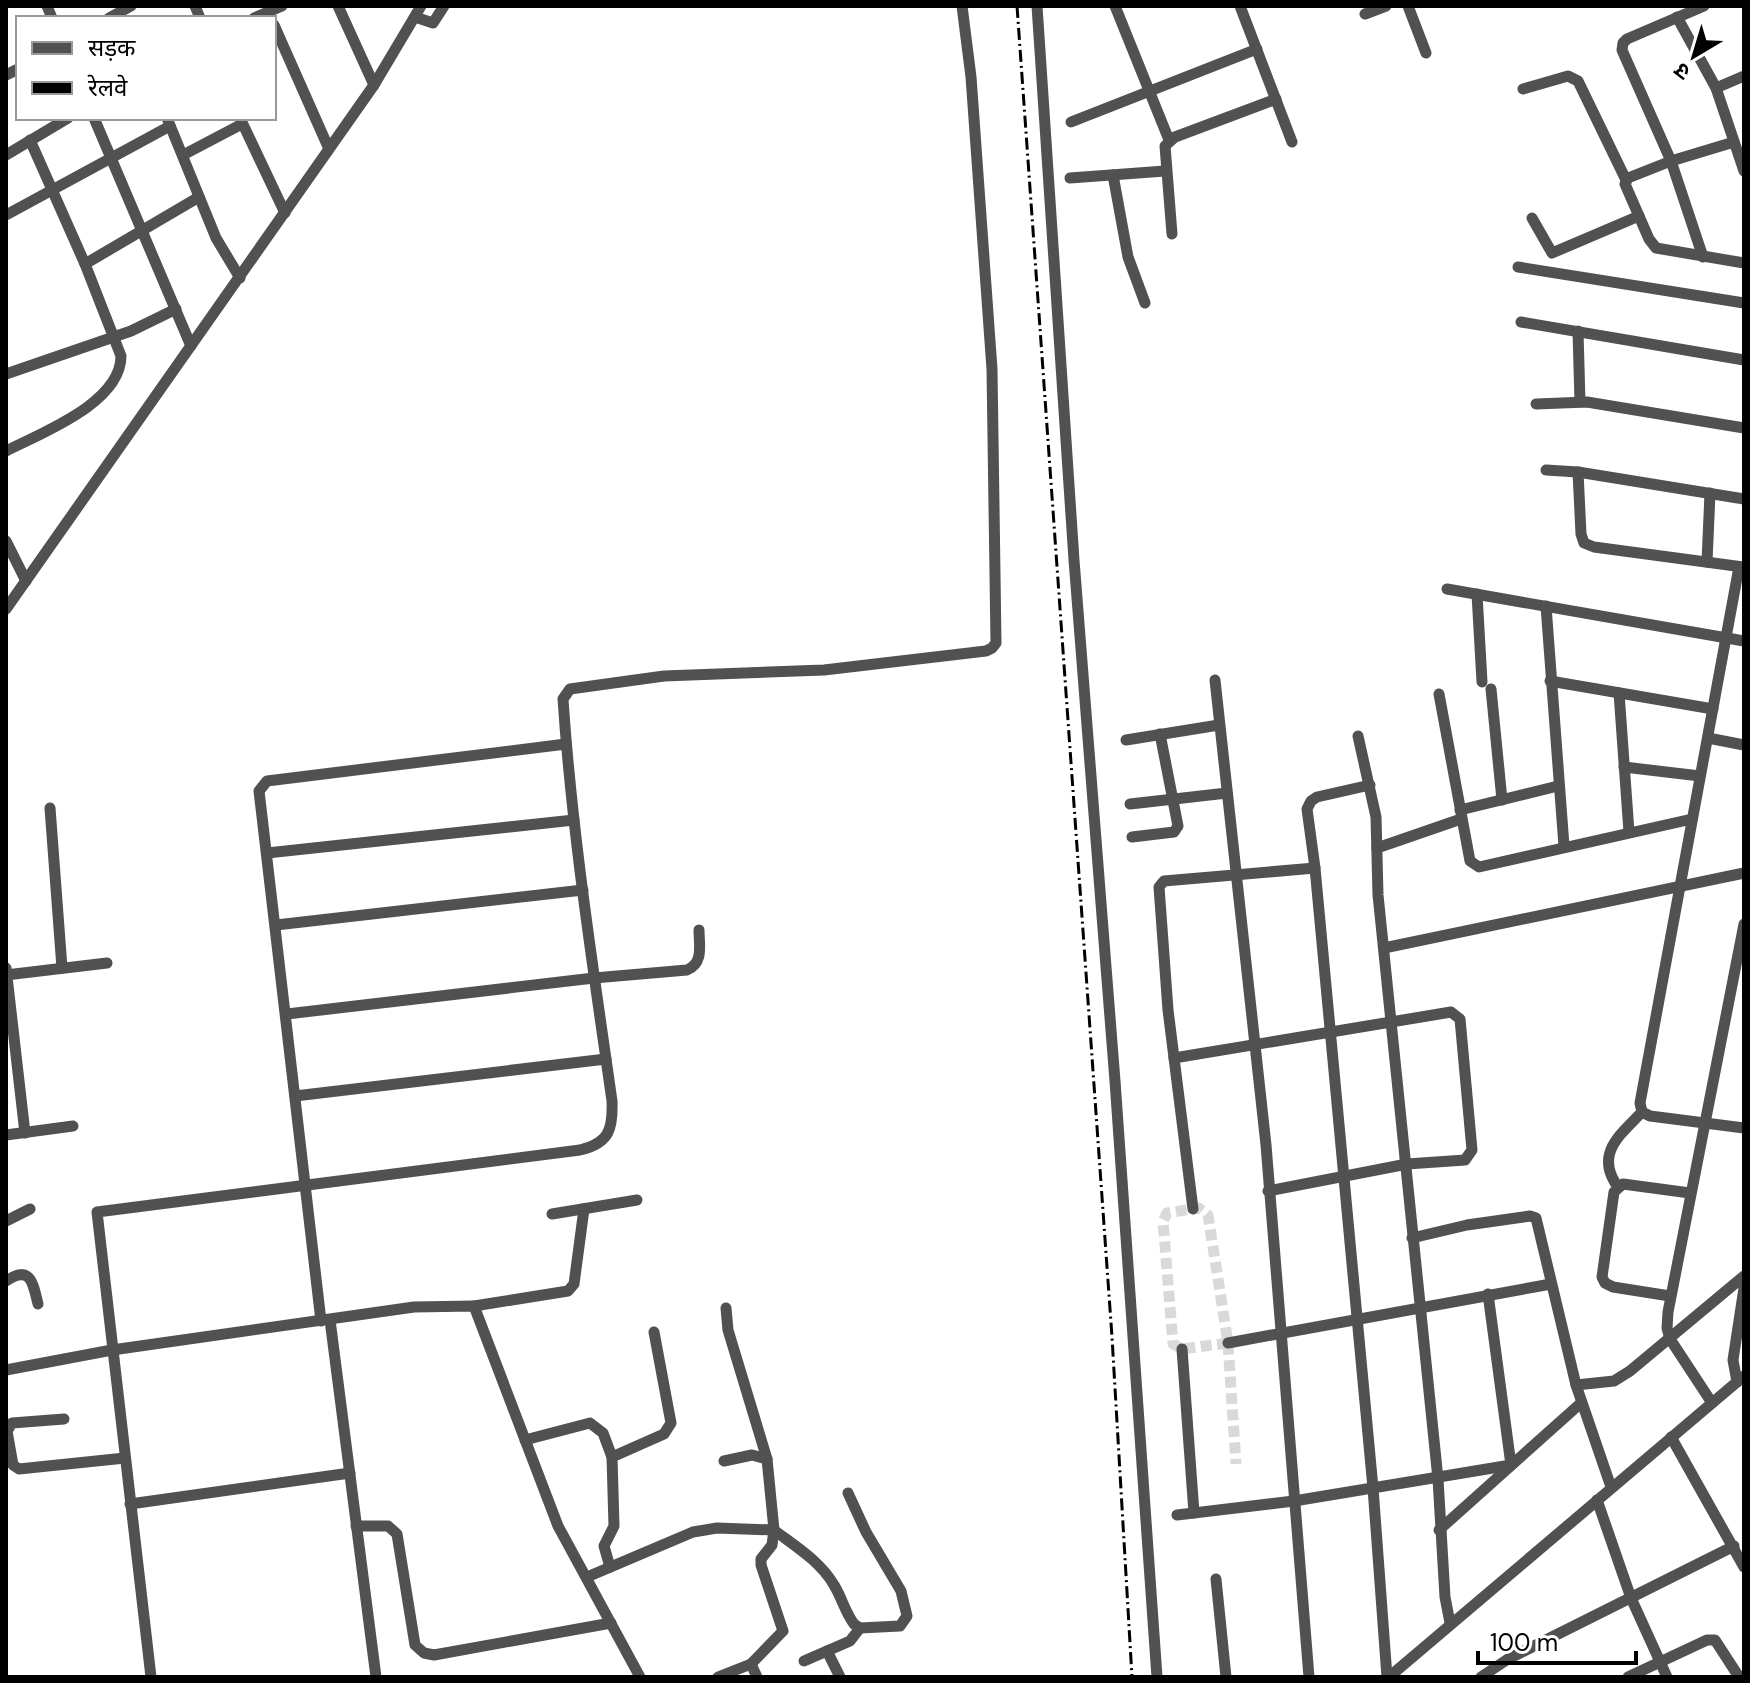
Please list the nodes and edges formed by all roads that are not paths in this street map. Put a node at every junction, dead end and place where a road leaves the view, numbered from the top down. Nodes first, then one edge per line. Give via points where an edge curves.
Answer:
1 (131, 6) edge
2 (282, 6) edge
3 (338, 6) edge
4 (444, 6) edge
5 (962, 6) edge
6 (1037, 6) edge
7 (1115, 6) edge
8 (1240, 6) edge
9 (1386, 6) edge
10 (1408, 6) edge
11 (1702, 6) edge
12 (418, 12) edge
13 (115, 14) edge
14 (1365, 14) dead end
15 (270, 15) edge
16 (1677, 17) junction
17 (276, 30) edge
18 (1257, 49) junction
19 (1426, 53) dead end
20 (287, 55) junction
21 (276, 61) edge
22 (1744, 76) edge
23 (374, 85) junction
24 (1716, 88) junction
25 (1523, 89) dead end
26 (1149, 91) junction
27 (1276, 99) junction
28 (65, 120) edge
29 (95, 120) edge
30 (169, 121) edge
31 (241, 121) edge
32 (1071, 122) dead end
33 (30, 140) junction
34 (1169, 140) junction
35 (1292, 142) dead end
36 (1734, 142) junction
37 (329, 149) junction
38 (6, 155) edge
39 (183, 155) junction
40 (111, 156) junction
41 (1671, 161) junction
42 (1165, 171) junction
43 (1744, 171) edge
44 (1113, 175) junction
45 (1070, 178) dead end
46 (1626, 180) junction
47 (53, 188) junction
48 (199, 197) junction
49 (285, 213) junction
50 (6, 215) edge
51 (1639, 216) junction
52 (1532, 218) dead end
53 (143, 232) junction
54 (1172, 234) dead end
55 (1703, 257) junction
56 (1744, 263) edge
57 (85, 264) junction
58 (1518, 267) dead end
59 (240, 278) junction
60 (1145, 303) dead end
61 (1744, 303) edge
62 (176, 309) junction
63 (1521, 322) dead end
64 (1578, 331) junction
65 (113, 337) junction
66 (191, 346) junction
67 (1744, 360) edge
68 (6, 374) edge
69 (1580, 402) junction
70 (1536, 404) dead end
71 (1744, 428) edge
72 (6, 451) edge
73 (1546, 470) dead end
74 (1578, 472) junction
75 (1710, 493) junction
76 (1744, 499) edge
77 (6, 541) edge
78 (1707, 562) junction
79 (1742, 567) edge
80 (26, 581) junction
81 (1447, 589) dead end
82 (1477, 594) junction
83 (1546, 606) junction
84 (6, 609) edge
85 (1726, 637) junction
86 (1744, 641) edge
87 (1215, 680) dead end
88 (1550, 681) junction
89 (1619, 693) junction
90 (1439, 694) dead end
91 (1713, 709) junction
92 (1219, 725) junction
93 (1160, 734) junction
94 (1358, 736) dead end
95 (1708, 738) junction
96 (1126, 740) dead end
97 (566, 744) junction
98 (1744, 745) edge
99 (1624, 767) junction
100 (1700, 776) junction
101 (1370, 785) junction
102 (1558, 786) junction
103 (1227, 793) junction
104 (1173, 799) junction
105 (1502, 800) junction
106 (1130, 804) dead end
107 (50, 808) dead end
108 (1460, 814) junction
109 (1692, 819) junction
110 (574, 820) junction
111 (1629, 832) junction
112 (1132, 837) dead end
113 (1564, 846) junction
114 (1377, 848) junction
115 (267, 853) junction
116 (1315, 868) junction
117 (1744, 873) edge
118 (1236, 875) junction
119 (1678, 887) junction
120 (583, 890) junction
121 (1744, 924) edge
122 (276, 925) junction
123 (699, 930) dead end
124 (1384, 948) junction
125 (107, 963) dead end
126 (6, 968) edge
127 (62, 968) junction
128 (6, 974) edge
129 (594, 978) junction
130 (287, 1014) junction
131 (1393, 1022) junction
132 (1329, 1034) junction
133 (1256, 1044) junction
134 (1174, 1058) junction
135 (606, 1059) junction
136 (295, 1096) junction
137 (1642, 1112) junction
138 (1704, 1124) junction
139 (73, 1126) dead end
140 (1744, 1128) edge
141 (25, 1133) junction
142 (6, 1135) edge
143 (1407, 1164) junction
144 (1345, 1177) junction
145 (304, 1186) junction
146 (1618, 1187) junction
147 (1268, 1191) junction
148 (1690, 1193) junction
149 (637, 1200) dead end
150 (30, 1209) dead end
151 (584, 1209) junction
152 (1193, 1209) dead end
153 (552, 1214) dead end
154 (6, 1221) edge
155 (1412, 1238) junction
156 (6, 1265) edge
157 (23, 1274) junction
158 (1744, 1276) edge
159 (6, 1281) edge
160 (1551, 1284) junction
161 (1744, 1288) edge
162 (1488, 1294) junction
163 (1670, 1296) junction
164 (38, 1304) dead end
165 (474, 1306) junction
166 (726, 1308) dead end
167 (1419, 1309) junction
168 (325, 1320) junction
169 (1357, 1321) junction
170 (654, 1332) dead end
171 (1281, 1334) junction
172 (1670, 1339) junction
173 (1228, 1343) tunnel mouth
174 (1182, 1349) dead end
175 (112, 1350) junction
176 (6, 1370) edge
177 (1740, 1379) edge
178 (1576, 1385) junction
179 (1581, 1403) junction
180 (1712, 1403) junction
181 (64, 1419) dead end
182 (1671, 1437) junction
183 (525, 1440) junction
184 (612, 1457) junction
185 (125, 1458) junction
186 (767, 1459) junction
187 (724, 1461) dead end
188 (1511, 1465) junction
189 (350, 1473) junction
190 (1438, 1479) junction
191 (1611, 1487) junction
192 (1373, 1488) junction
193 (848, 1493) dead end
194 (1597, 1500) junction
195 (1294, 1501) junction
196 (130, 1504) junction
197 (1194, 1513) junction
198 (1177, 1515) dead end
199 (356, 1526) junction
200 (774, 1530) junction
201 (1439, 1530) junction
202 (1734, 1546) junction
203 (610, 1567) junction
204 (1744, 1567) edge
205 (587, 1577) junction
206 (1216, 1579) dead end
207 (1631, 1598) junction
208 (611, 1623) junction
209 (1450, 1623) junction
210 (860, 1628) junction
211 (827, 1651) junction
212 (804, 1661) dead end
213 (1659, 1662) junction
214 (751, 1664) junction
215 (151, 1677) edge
216 (376, 1677) edge
217 (640, 1677) edge
218 (718, 1677) edge
219 (757, 1677) edge
220 (840, 1677) edge
221 (1157, 1677) edge
222 (1226, 1677) edge
223 (1309, 1677) edge
224 (1388, 1677) edge
225 (1481, 1677) edge
226 (1628, 1677) edge
227 (1667, 1677) edge
228 (1739, 1677) edge

1 - 13 street
2 - 15 street
3 - 23 street
4 - 12 street via 433,23
5 - 97 street via 992,369 996,643 986,651 799,672 664,676 570,689 563,699
6 - 221 street
7 - 26 street
8 - 18 street
9 - 14 street
10 - 19 street
11 - 16 street
12 - 23 street
16 - 24 street
16 - 41 street via 1627,39 1622,50
17 - 20 street
18 - 26 street
18 - 27 street
20 - 21 street
20 - 37 street
22 - 24 street
23 - 37 street
24 - 36 street
25 - 46 street via 1568,76 1578,81
26 - 32 street
26 - 34 street
27 - 34 street
27 - 35 street
28 - 33 street
29 - 40 street
30 - 39 street
30 - 40 street
31 - 39 street
31 - 49 street
33 - 38 street
33 - 47 street
34 - 42 street via 1163,153
36 - 41 street
36 - 43 street
37 - 49 street
39 - 48 street
40 - 47 street
40 - 53 street
41 - 46 street
41 - 55 street
42 - 44 street
42 - 54 street
44 - 45 street
44 - 60 street via 1128,257
46 - 51 street
47 - 50 street
47 - 57 street
48 - 53 street
48 - 59 street
49 - 59 street
51 - 52 street via 1552,253
51 - 55 street via 1656,248
53 - 57 street
53 - 62 street
55 - 56 street
57 - 65 street
58 - 61 street
59 - 66 street
62 - 65 street
62 - 66 street
63 - 64 street
64 - 67 street
64 - 69 street
65 - 68 street
65 - 72 street via 121,365 94,403
66 - 80 street
69 - 70 street
69 - 71 street
73 - 74 street
74 - 75 street
74 - 78 street via 1584,543
75 - 76 street
75 - 78 street
77 - 80 street
78 - 79 street
79 - 85 street
80 - 84 street
81 - 82 street
82 - 83 street
82 - 105 street
83 - 85 street
83 - 88 street
85 - 86 street
85 - 91 street
87 - 92 street
88 - 89 street
88 - 102 street
89 - 91 street
89 - 99 street
90 - 108 street
91 - 95 street
92 - 93 street
92 - 103 street
93 - 96 street
93 - 104 street
94 - 101 street
95 - 98 street
95 - 100 street
97 - 110 street
97 - 115 street via 267,781 259,791
99 - 100 street
99 - 111 street
100 - 109 street
101 - 114 street
101 - 116 street via 1311,801 1307,809
102 - 105 street
102 - 113 street
103 - 104 street
103 - 118 street
104 - 106 street
104 - 112 street via 1176,830
105 - 108 street
107 - 127 street
108 - 113 street via 1470,861 1479,867
108 - 114 street
109 - 111 street
109 - 119 street
110 - 115 street
110 - 120 street
111 - 113 street
114 - 124 street
115 - 122 street
116 - 118 street
116 - 132 street
117 - 119 street
118 - 133 street
118 - 134 street via 1164,881 1159,887
119 - 124 street
119 - 137 street
120 - 122 street
120 - 129 street
121 - 138 street
122 - 130 street
123 - 129 street via 700,958 693,968
124 - 131 street
125 - 127 street
126 - 128 street
127 - 128 street
128 - 141 street
129 - 130 street
129 - 135 street
130 - 136 street
131 - 132 street
131 - 143 street
131 - 143 street via 1451,1012 1460,1019 1470,1156
132 - 133 street
132 - 144 street
133 - 134 street
133 - 147 street
134 - 152 street
135 - 136 street
135 - 145 street via 613,1121 609,1133 592,1147
136 - 145 street
137 - 138 street
137 - 146 street via 1610,1150 1609,1175
138 - 140 street
138 - 148 street
139 - 141 street
141 - 142 street
143 - 144 street
143 - 155 street
144 - 147 street
144 - 169 street
145 - 168 street
145 - 175 street via 97,1212
146 - 148 street
146 - 163 street via 1602,1277 1613,1287
147 - 171 street
148 - 163 street
149 - 151 street
150 - 154 street
151 - 153 street
151 - 165 street via 574,1284 568,1291
155 - 160 street via 1530,1216 1536,1218
155 - 167 street
156 - 157 street
157 - 159 street
157 - 164 street via 32,1280
158 - 172 street
160 - 162 street
160 - 178 street
161 - 177 street via 1733,1360
162 - 167 street
162 - 188 street
163 - 172 street
165 - 168 street via 414,1307
165 - 183 street
166 - 186 street
167 - 169 street
167 - 190 street
168 - 175 street
168 - 189 street
169 - 171 street
169 - 192 street
170 - 184 street via 671,1423 664,1434
171 - 173 street
171 - 195 street
172 - 178 street via 1614,1381
172 - 180 street
174 - 197 street
175 - 176 street
175 - 185 street
177 - 180 street
178 - 179 street
179 - 188 street
179 - 191 street
180 - 182 street
181 - 185 street via 12,1423 7,1431 13,1465 19,1469
182 - 191 street
182 - 202 street
183 - 184 street via 590,1423 603,1433
183 - 205 street via 558,1526
184 - 203 street via 614,1526 604,1546
185 - 196 street
186 - 187 street via 752,1455
186 - 200 street
188 - 190 street
188 - 201 street
189 - 196 street
189 - 199 street
190 - 192 street
190 - 201 street
191 - 194 street
192 - 195 street
192 - 224 street
193 - 210 street via 901,1591 907,1616 900,1626
194 - 207 street
194 - 209 street
195 - 197 street
195 - 223 street
196 - 215 street
197 - 198 street
199 - 208 street via 388,1526 397,1534 415,1645 424,1653
199 - 216 street
200 - 203 street via 693,1532
200 - 210 street via 823,1570 848,1617
200 - 214 street via 761,1565 783,1631
201 - 209 street
202 - 204 street
202 - 207 street
203 - 205 street
205 - 208 street
206 - 222 street
207 - 213 street
207 - 225 street
208 - 217 street
209 - 224 street
210 - 211 street via 850,1641
211 - 212 street
211 - 220 street
213 - 226 street
213 - 227 street
213 - 228 street via 1715,1640
214 - 218 street
214 - 219 street

